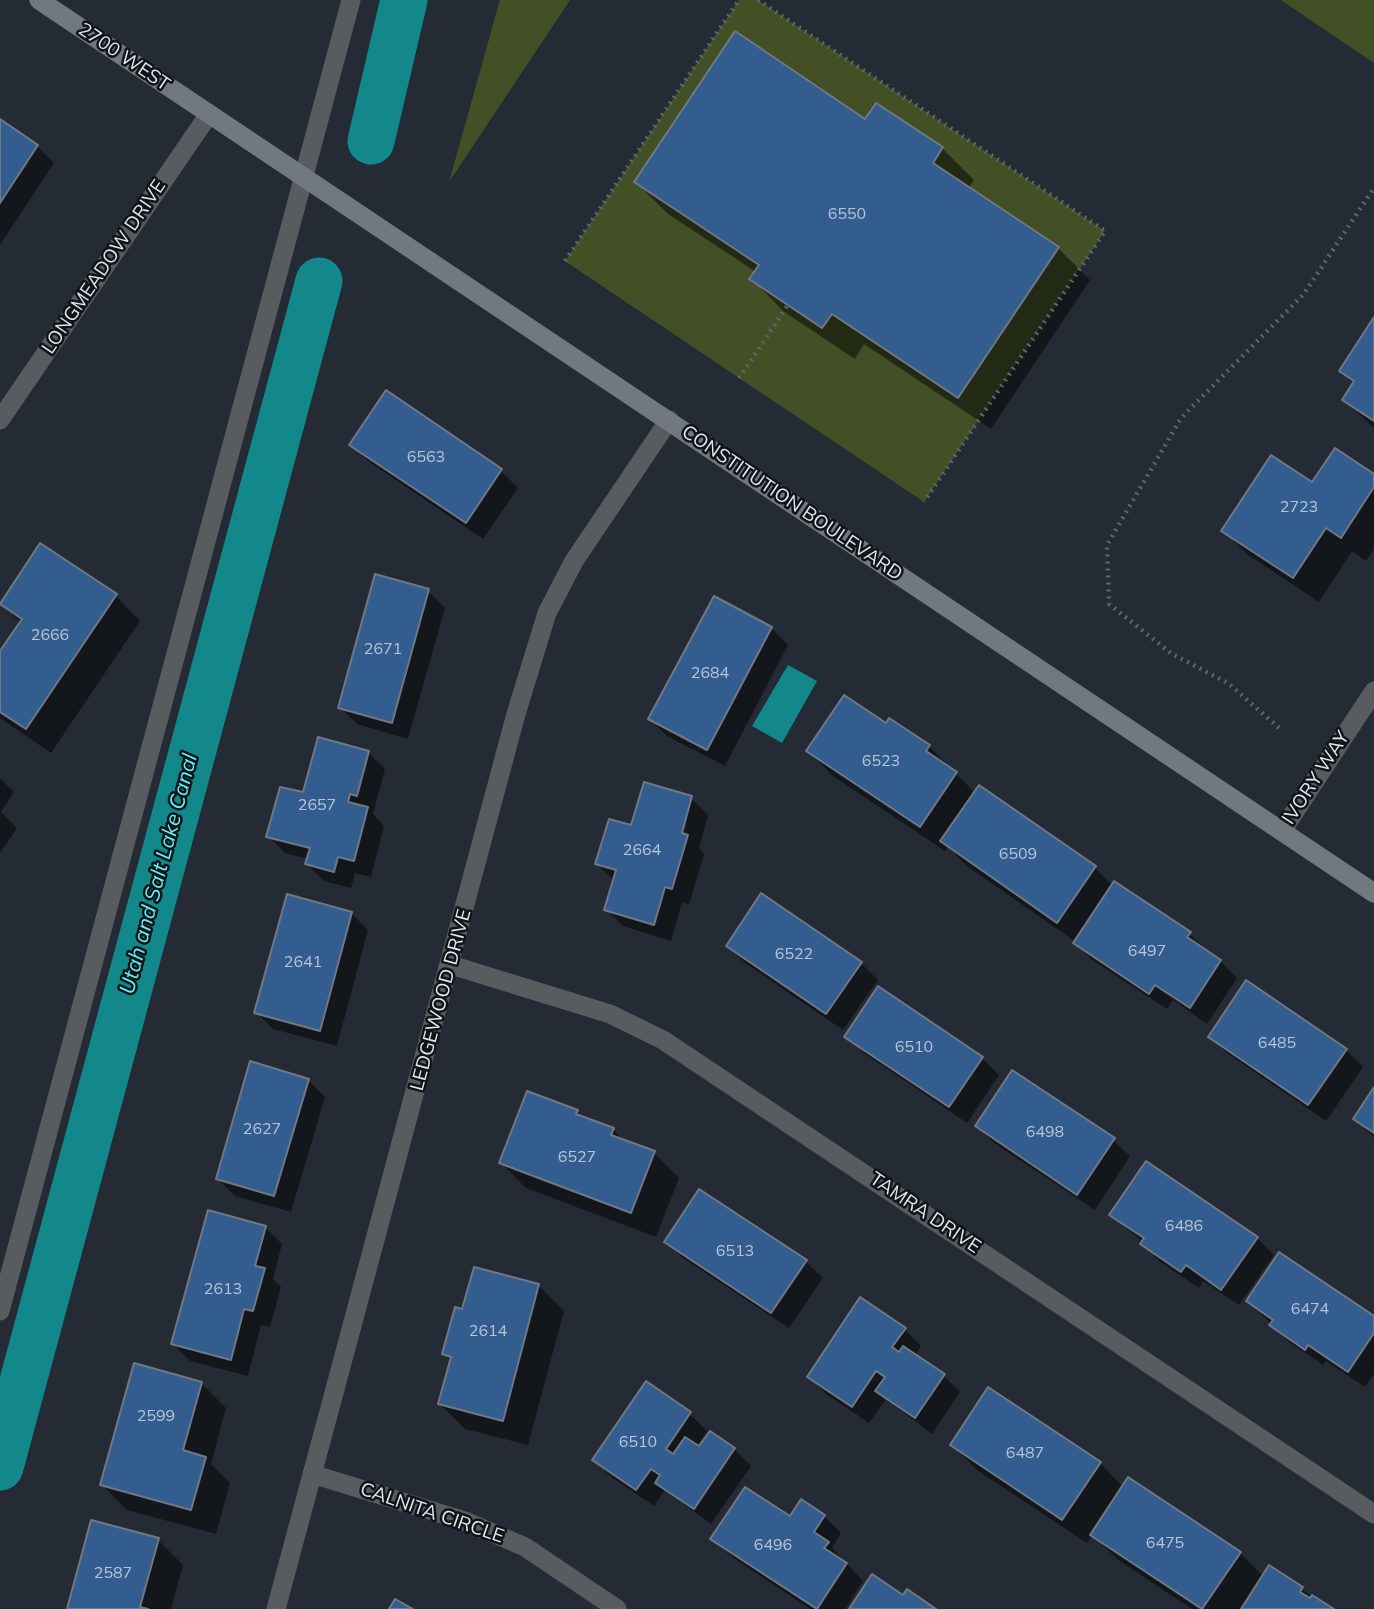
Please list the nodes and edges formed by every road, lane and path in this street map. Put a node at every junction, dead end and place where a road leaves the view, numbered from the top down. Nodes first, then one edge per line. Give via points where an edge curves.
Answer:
1 (38, 0) edge
2 (351, 0) edge
3 (738, 0) edge
4 (758, 0) edge
5 (209, 114) junction
6 (303, 176) junction
7 (1374, 188) edge
8 (565, 261) dead end
9 (788, 305) dead end
10 (739, 378) dead end
11 (0, 419) edge
12 (669, 420) junction
13 (924, 502) dead end
14 (1374, 691) edge
15 (1279, 728) dead end
16 (1282, 831) junction
17 (1374, 893) edge
18 (451, 965) junction
19 (0, 1311) edge
20 (312, 1474) junction
21 (1374, 1514) edge
22 (276, 1609) edge
23 (617, 1609) edge

1 - 5 main road, 2700 WEST
2 - 6 street
3 - 8 path
4 - 13 path via 1105,231
5 - 6 main road, CONSTITUTION BOULEVARD
5 - 11 street, LONGMEADOW DRIVE
6 - 12 main road, CONSTITUTION BOULEVARD
6 - 19 street
7 - 15 path via 1303,295 1181,418 1107,545 1109,604 1172,654 1228,683
9 - 10 path
12 - 16 main road, CONSTITUTION BOULEVARD
12 - 18 street, LEDGEWOOD DRIVE via 586,542 547,613
14 - 16 street, IVORY WAY
16 - 17 main road, CONSTITUTION BOULEVARD
18 - 20 street, LEDGEWOOD DRIVE
18 - 21 street, TAMRA DRIVE via 610,1014 663,1040
20 - 22 street, LEDGEWOOD DRIVE
20 - 23 street, CALNITA CIRCLE via 452,1517 525,1548

